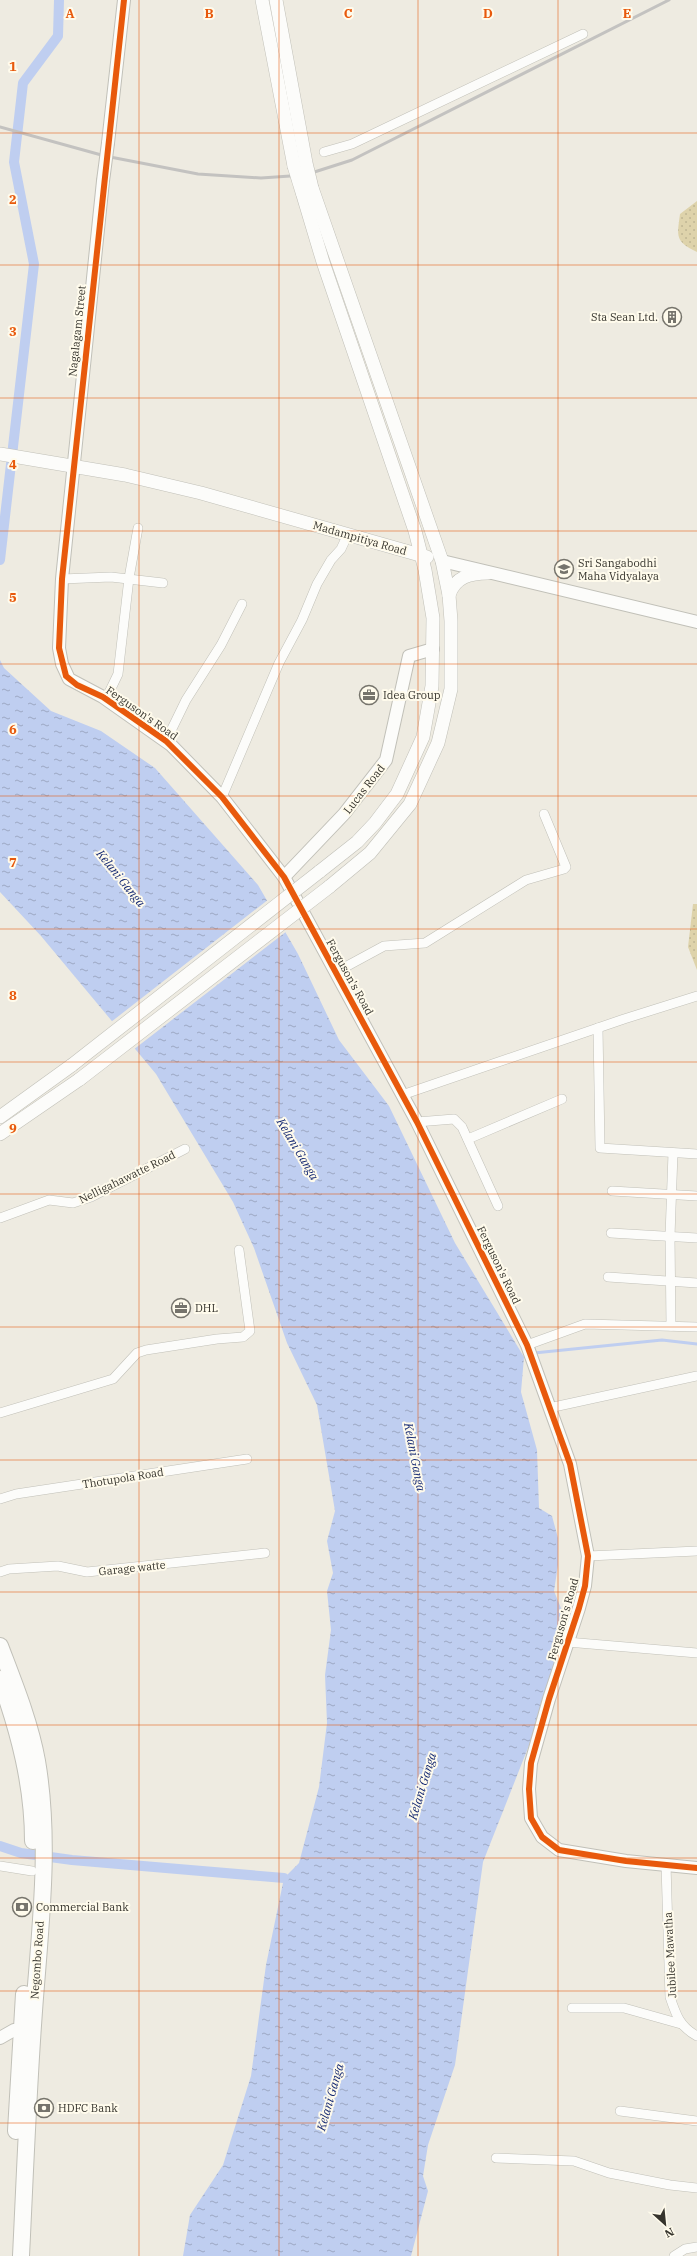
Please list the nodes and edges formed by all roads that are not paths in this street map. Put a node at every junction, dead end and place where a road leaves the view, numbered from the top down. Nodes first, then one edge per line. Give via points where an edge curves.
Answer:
1 (124, 0) edge
2 (262, 0) edge
3 (276, 0) edge
4 (583, 34) dead end
5 (324, 152) dead end
6 (300, 164) junction
7 (307, 190) junction
8 (3, 454) edge
9 (73, 465) junction
10 (138, 528) dead end
11 (415, 531) junction
12 (348, 534) junction
13 (397, 549) junction
14 (422, 556) junction
15 (442, 561) junction
16 (488, 572) junction
17 (128, 578) junction
18 (62, 579) junction
19 (163, 583) dead end
20 (449, 595) junction
21 (242, 604) dead end
22 (697, 622) edge
23 (433, 649) junction
24 (62, 664) joint
25 (106, 699) junction
26 (166, 741) junction
27 (222, 797) junction
28 (544, 814) dead end
29 (284, 877) junction
30 (336, 972) junction
31 (697, 996) edge
32 (598, 1028) junction
33 (402, 1095) junction
34 (562, 1099) dead end
35 (0, 1117) edge
36 (417, 1122) junction
37 (0, 1134) edge
38 (468, 1140) junction
39 (185, 1149) dead end
40 (673, 1153) junction
41 (697, 1154) edge
42 (612, 1191) dead end
43 (672, 1194) junction
44 (697, 1196) edge
45 (498, 1206) dead end
46 (0, 1218) edge
47 (611, 1233) dead end
48 (670, 1236) junction
49 (697, 1238) edge
50 (239, 1250) dead end
51 (608, 1277) dead end
52 (670, 1282) junction
53 (697, 1283) edge
54 (671, 1326) junction
55 (697, 1327) edge
56 (527, 1345) junction
57 (697, 1376) edge
58 (549, 1408) junction
59 (0, 1414) edge
60 (247, 1459) dead end
61 (0, 1499) edge
62 (697, 1551) edge
63 (265, 1553) dead end
64 (588, 1556) junction
65 (0, 1572) edge
66 (567, 1642) junction
67 (0, 1648) edge
68 (697, 1653) edge
69 (0, 1679) edge
70 (38, 1848) junction
71 (666, 1865) junction
72 (0, 1866) edge
73 (36, 1868) junction
74 (697, 1868) edge
75 (572, 2008) dead end
76 (681, 2024) junction
77 (27, 2028) junction
78 (697, 2036) edge
79 (0, 2038) edge
80 (620, 2111) dead end
81 (697, 2121) edge
82 (496, 2158) dead end
83 (697, 2188) edge
84 (697, 2247) edge
85 (10, 2256) edge
86 (21, 2256) edge
87 (674, 2256) edge

1 - 9 street, Nagalagam Street, bridge
2 - 6 main road
3 - 6 main road
4 - 5 street via 352,144
6 - 7 main road, bridge
7 - 11 main road via 323,262
7 - 15 main road
8 - 9 main road, Madampitiya Road
9 - 12 main road, Madampitiya Road via 201,493
9 - 18 street, Nagalagam Street
10 - 17 street
11 - 13 main road via 408,545
11 - 14 main road
12 - 13 main road, Madampitiya Road
12 - 27 street via 317,584 302,620 279,663
13 - 14 main road, Madampitiya Road
14 - 15 main road, Madampitiya Road
14 - 23 main road via 431,601
15 - 16 street, Madampitiya Road
15 - 20 main road
16 - 20 main road via 461,578
16 - 22 street, Madampitiya Road
17 - 18 street
17 - 19 street
17 - 25 street via 118,674
18 - 24 street, Nagalagam Street via 59,648
20 - 37 main road, bridge via 451,689 438,743 410,804 370,853 80,1079
21 - 26 street via 221,645 186,700
23 - 29 street, Lucas Road via 409,656 386,760 344,814
23 - 35 main road, bridge via 432,686 422,737 397,794 374,823 356,842 319,872 72,1065
24 - 25 street, Ferguson's Road via 69,680
25 - 26 street, Ferguson's Road
26 - 27 street, Ferguson's Road
27 - 29 street, Ferguson's Road
28 - 30 street via 566,867 564,869 526,880 425,943 384,946
29 - 30 street, Ferguson's Road
30 - 33 street, Ferguson's Road
31 - 32 street
32 - 33 street
32 - 40 street via 600,1148
33 - 36 street, Ferguson's Road
34 - 38 street
36 - 38 street via 454,1119 462,1127
36 - 56 street, Ferguson's Road
38 - 45 street
39 - 46 street, Nelligahawatte Road via 91,1196 72,1203 49,1200
40 - 41 street
40 - 43 street
42 - 43 street
43 - 44 street
43 - 48 street
47 - 48 street
48 - 49 street
48 - 52 street
50 - 59 street via 250,1331 243,1337 217,1338 146,1350 137,1353 113,1378
51 - 52 street
52 - 53 street
52 - 54 street
54 - 55 street
54 - 56 street via 585,1324
56 - 58 street, Ferguson's Road
57 - 58 street
58 - 64 street, Ferguson's Road via 570,1464
60 - 61 street, Thotupola Road via 16,1494
62 - 64 street
63 - 65 street, Garage watte via 87,1572 58,1566
64 - 66 street, Ferguson's Road via 585,1586
66 - 68 street
66 - 71 street, Ferguson's Road via 531,1763 531,1818 542,1837 559,1850
67 - 70 highway, Negombo Road via 22,1707 36,1759 44,1816
69 - 70 highway, Negombo Road via 28,1773
70 - 73 highway, Negombo Road
71 - 74 street, Ferguson's Road
71 - 76 street, Jubilee Mawatha via 670,1997
72 - 73 street
73 - 77 highway, Negombo Road
75 - 76 street via 624,2008
76 - 78 street, Jubilee Mawatha
77 - 79 street via 14,2030
77 - 85 highway, Negombo Road
77 - 86 highway, Negombo Road
80 - 81 street
82 - 83 street via 574,2161 609,2173
84 - 87 street via 685,2249

